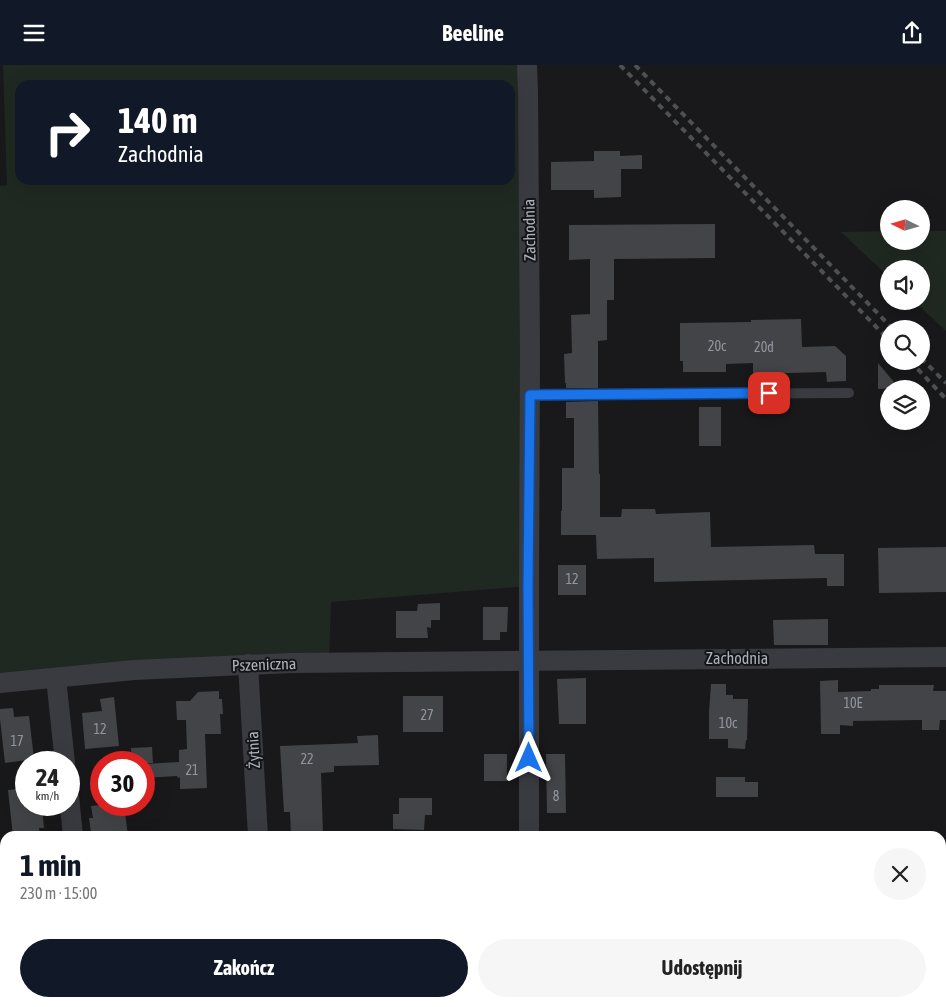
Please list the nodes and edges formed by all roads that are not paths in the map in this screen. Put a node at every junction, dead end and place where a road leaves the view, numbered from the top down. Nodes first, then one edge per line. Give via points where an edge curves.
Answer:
1 (527, 65) edge
2 (849, 393) dead end
3 (530, 395) junction
4 (946, 657) edge
5 (529, 660) junction
6 (248, 664) junction
7 (56, 678) junction
8 (0, 683) edge
9 (64, 751) edge
10 (71, 816) edge
11 (72, 831) edge
12 (258, 831) edge
13 (529, 831) edge

1 - 3 street, Zachodnia
2 - 3 lane
3 - 5 street, Zachodnia
4 - 5 street, Zachodnia
5 - 6 street, Pszeniczna
5 - 13 street, Zachodnia
6 - 7 street, Pszeniczna
6 - 12 street, Żytnia
7 - 8 street, Pszeniczna
7 - 9 street
10 - 11 street

